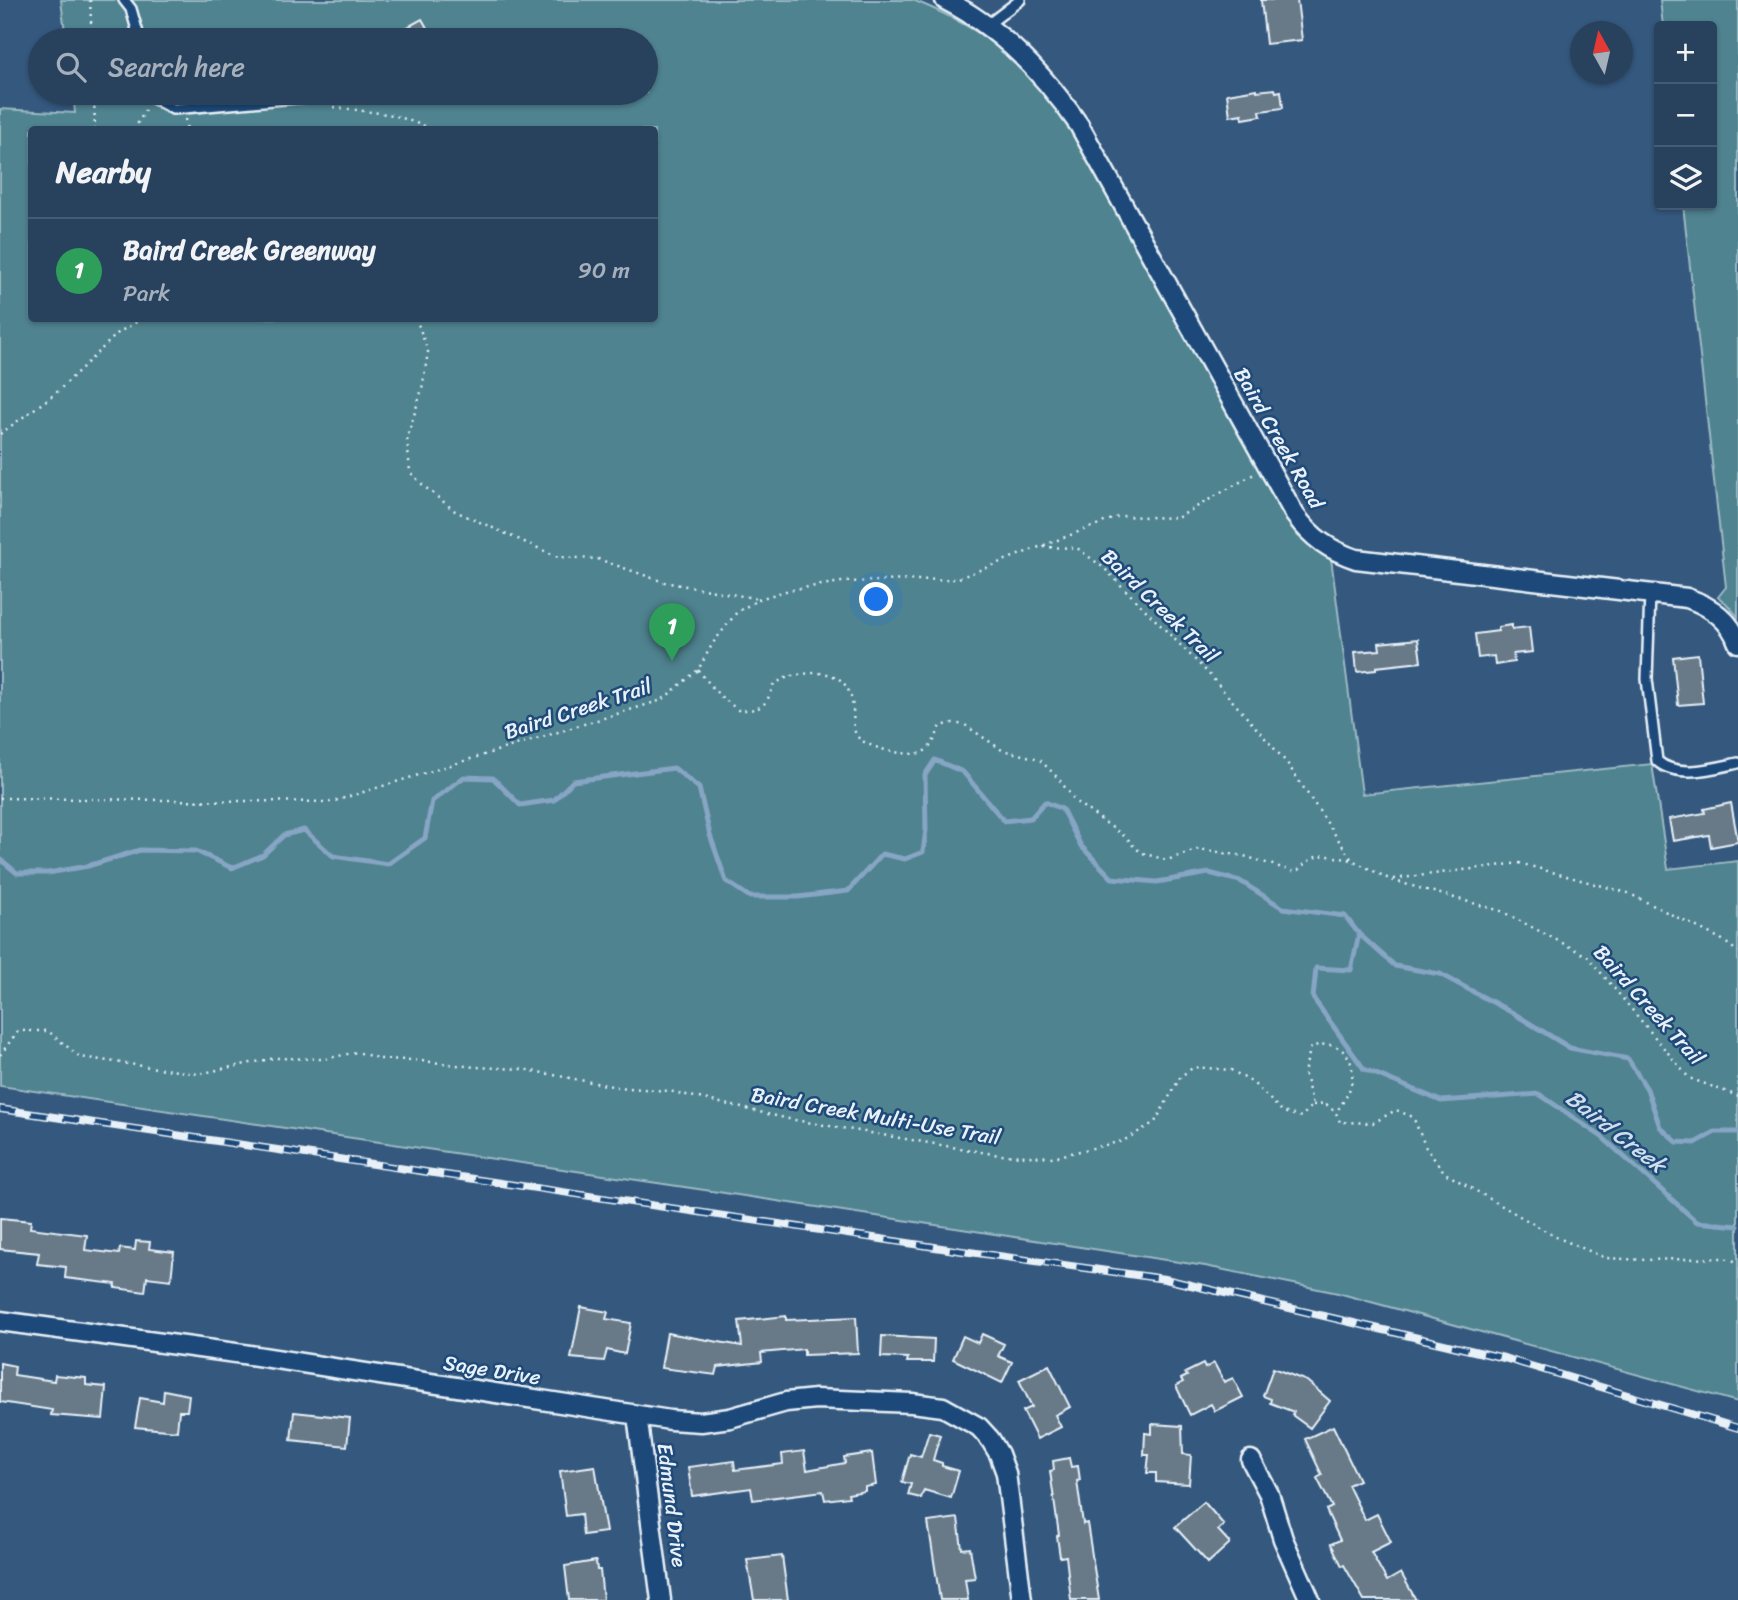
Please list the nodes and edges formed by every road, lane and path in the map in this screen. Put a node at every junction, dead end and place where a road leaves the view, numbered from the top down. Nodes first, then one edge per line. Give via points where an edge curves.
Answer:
1 (90, 0) edge
2 (124, 0) edge
3 (945, 0) edge
4 (1020, 0) edge
5 (986, 26) junction
6 (91, 28) edge
7 (137, 28) edge
8 (94, 105) edge
9 (147, 105) edge
10 (167, 105) edge
11 (215, 105) edge
12 (332, 105) edge
13 (95, 126) edge
14 (136, 126) edge
15 (425, 126) edge
16 (137, 322) edge
17 (417, 322) edge
18 (0, 434) edge
19 (1268, 466) junction
20 (1040, 546) junction
21 (1650, 593) junction
22 (759, 599) junction
23 (1738, 643) edge
24 (698, 670) junction
25 (1738, 763) edge
26 (0, 798) edge
27 (1352, 859) junction
28 (1391, 880) junction
29 (1738, 952) edge
30 (0, 1055) edge
31 (1738, 1096) edge
32 (1313, 1105) junction
33 (1336, 1113) junction
34 (1738, 1262) edge
35 (0, 1321) edge
36 (637, 1415) junction
37 (1251, 1460) dead end
38 (661, 1600) edge
39 (1022, 1600) edge
40 (1310, 1600) edge

1 - 6 path
2 - 7 lane
3 - 5 street, Baird Creek Road
4 - 5 lane
5 - 19 street, Baird Creek Road via 1038,71 1079,125
8 - 13 path
9 - 14 path
10 - 11 lane via 173,109
12 - 15 path via 394,114
16 - 18 path via 118,332 56,393
17 - 22 path via 428,352 407,438 410,472 455,512 558,557 598,559 664,582
19 - 20 path via 1177,518 1120,516
19 - 21 street, Baird Creek Road via 1307,531 1338,553
20 - 22 path, Baird Creek Trail via 956,579 842,582
20 - 27 path, Baird Creek Trail via 1077,548 1104,568 1287,763
21 - 23 street, Baird Creek Road via 1702,603 1726,622
21 - 25 lane via 1647,679 1657,761 1676,770
22 - 24 path, Baird Creek Trail via 737,612
24 - 26 path, Baird Creek Trail via 662,700 331,802
24 - 27 path via 738,710 760,708 768,702 773,685 795,674 836,676 850,696 856,735 877,748 924,752 941,726 965,725 1002,750 1039,759 1076,802 1135,848 1156,858 1167,860 1199,849 1244,856 1292,871 1318,855
27 - 28 path, Baird Creek Trail
28 - 29 path via 1519,863 1628,893
28 - 31 path, Baird Creek Trail via 1500,911 1587,956 1689,1078
30 - 32 path, Baird Creek Multi-Use Trail via 18,1031 48,1031 80,1057 198,1074 275,1058 325,1059 357,1052 380,1059 523,1069 617,1087 669,1091 789,1119 999,1155 1054,1157 1123,1141 1155,1122 1181,1076 1194,1067 1231,1070 1253,1083 1283,1112 1301,1117
32 - 33 path via 1325,1103
32 - 33 path via 1304,1072 1311,1046 1325,1042 1349,1057 1352,1074 1349,1092
33 - 34 path via 1340,1122 1353,1124 1373,1123 1396,1110 1413,1117 1426,1148 1445,1173 1556,1237 1606,1258 1724,1258
35 - 36 street, Sage Drive
36 - 38 street, Edmund Drive
36 - 39 street, Sage Drive via 701,1422 816,1399 943,1408 974,1423 999,1454 1006,1473
37 - 40 street

